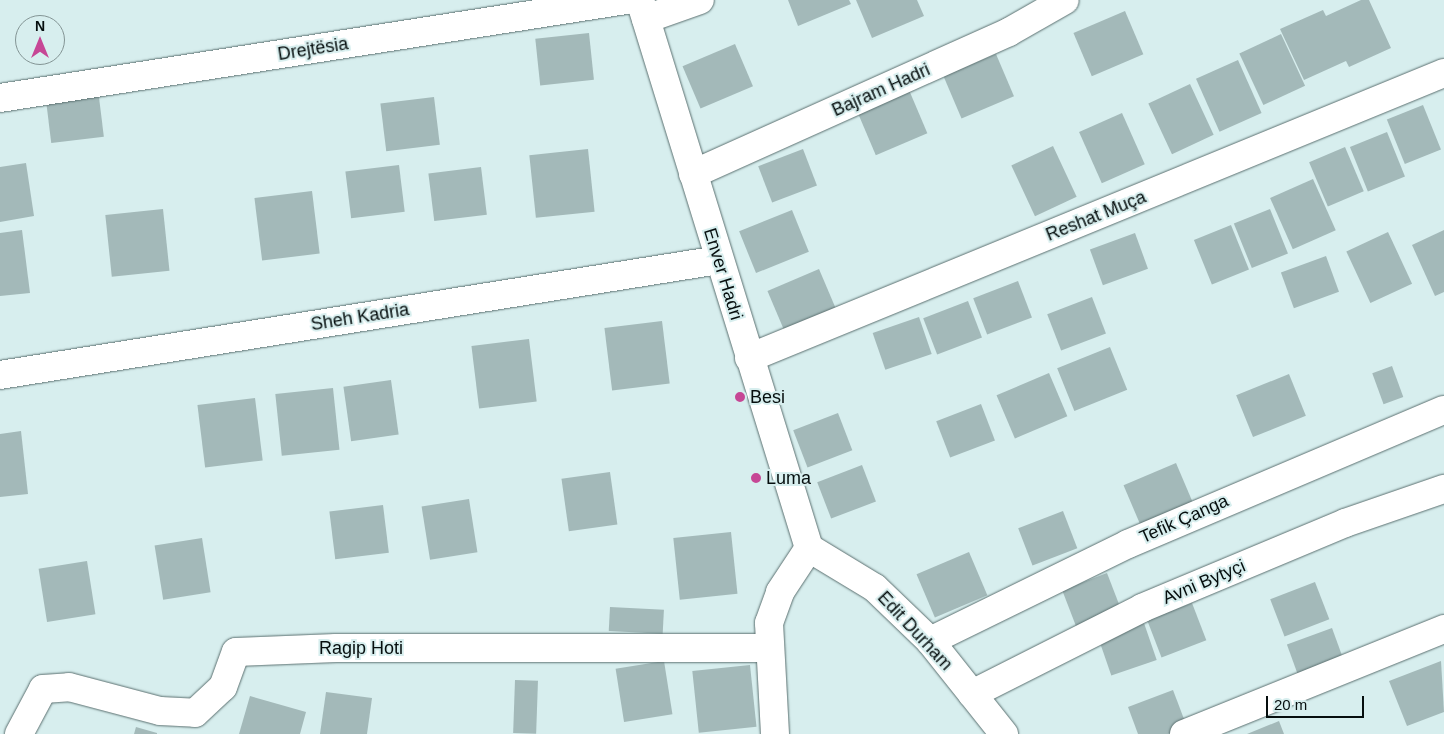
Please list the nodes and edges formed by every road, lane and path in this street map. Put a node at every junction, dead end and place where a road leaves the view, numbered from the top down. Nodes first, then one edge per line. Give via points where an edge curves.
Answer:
1 (626, 0) edge
2 (700, 0) edge
3 (1065, 0) edge
4 (643, 9) edge
5 (1444, 73) edge
6 (0, 98) edge
7 (693, 174) junction
8 (719, 260) junction
9 (749, 358) junction
10 (0, 375) edge
11 (1444, 410) edge
12 (1444, 489) edge
13 (809, 548) junction
14 (1444, 629) edge
15 (930, 640) junction
16 (768, 648) junction
17 (972, 694) junction
18 (19, 734) edge
19 (775, 734) edge
20 (1004, 734) edge
21 (1184, 734) edge

1 - 6 street, Drejtësia
2 - 4 street
3 - 7 street, Bajram Hadri via 1009,32
4 - 7 street, Enver Hadri
5 - 9 street, Reshat Muça
7 - 8 street, Enver Hadri
8 - 9 street, Enver Hadri
8 - 10 street, Sheh Kadria
9 - 13 street, Enver Hadri
11 - 15 street, Tefik Çanga via 1128,544
12 - 17 street, Avni Bytyçi via 1345,523 1142,608
13 - 15 street, Edit Durham via 876,588
13 - 16 street via 780,592 769,623
14 - 21 street
15 - 17 street, Edit Durham
16 - 18 street, Ragip Hoti via 336,648 236,652 223,687 195,713 160,711 69,687 43,689
16 - 19 street
17 - 20 street, Edit Durham

